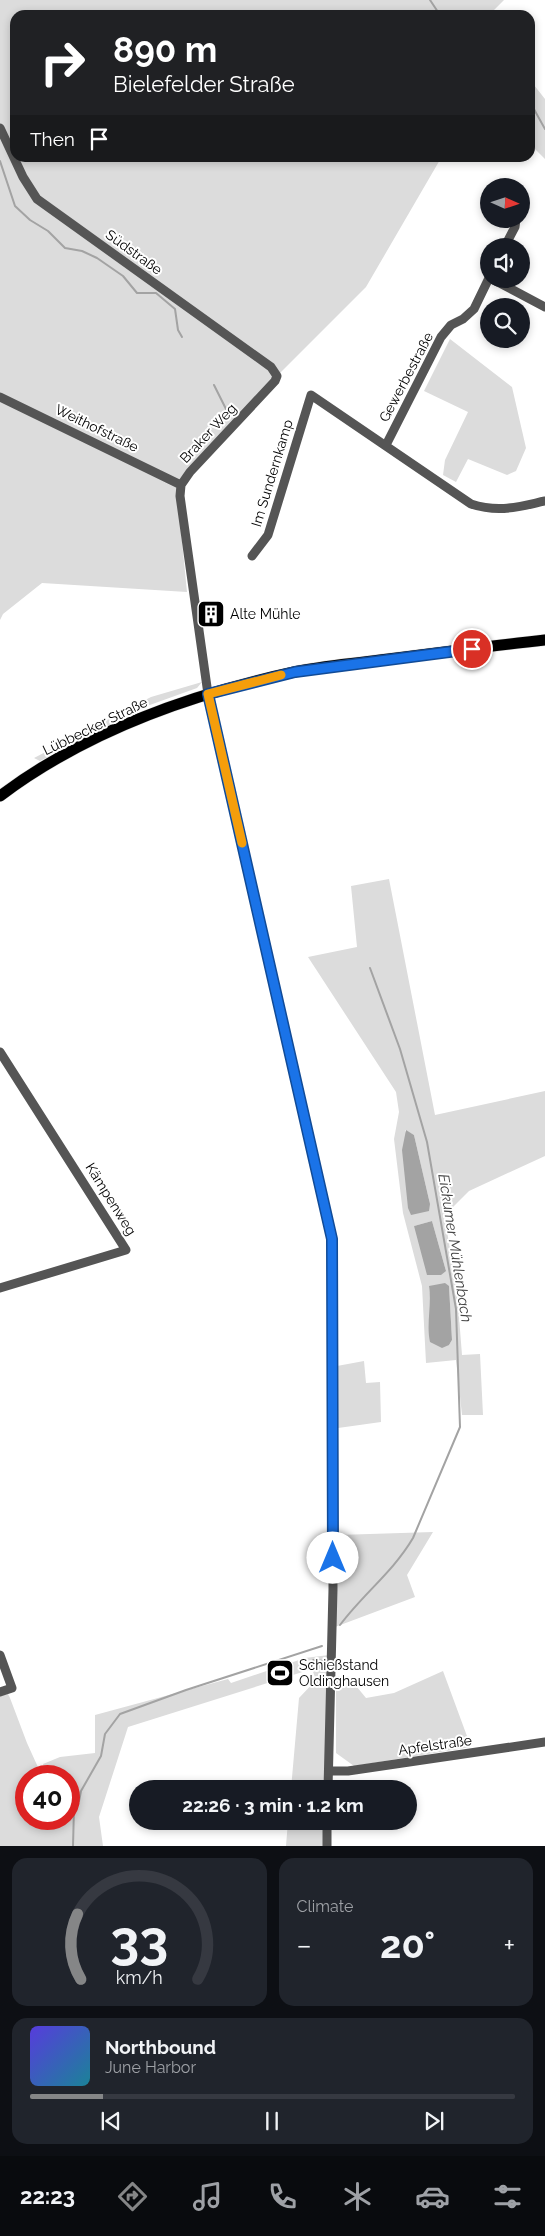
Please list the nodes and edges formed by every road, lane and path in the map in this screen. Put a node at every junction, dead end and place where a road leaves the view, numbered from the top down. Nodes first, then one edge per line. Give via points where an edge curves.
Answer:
1 (0, 128) edge
2 (10, 149) edge
3 (16, 162) edge
4 (484, 288) edge
5 (509, 288) edge
6 (545, 307) edge
7 (277, 376) joint
8 (0, 397) edge
9 (386, 445) junction
10 (181, 485) junction
11 (545, 501) edge
12 (252, 556) dead end
13 (545, 640) edge
14 (208, 694) junction
15 (0, 796) edge
16 (0, 1052) edge
17 (0, 1288) edge
18 (0, 1655) edge
19 (314, 1664) dead end
20 (332, 1665) junction
21 (0, 1692) edge
22 (545, 1742) edge
23 (329, 1771) junction
24 (328, 1780) edge
25 (327, 1830) edge
26 (327, 1846) edge

1 - 2 street, Südstraße
3 - 7 street, Südstraße via 37,199 270,367
4 - 9 street, Gewerbestraße via 474,309 451,325 441,337
5 - 6 street
7 - 10 street, Braker Weg
8 - 10 street, Weithofstraße
9 - 11 street via 471,504 502,510
9 - 12 street, Im Sundernkamp via 311,395 268,535
10 - 14 street, Braker Weg via 180,503
13 - 14 main road, Lübbecker Straße via 295,672
14 - 15 main road, Lübbecker Straße via 151,714 95,740
14 - 20 street, Braker Weg via 332,1239
16 - 17 street, Kämpenweg via 126,1250
18 - 21 street via 12,1688
19 - 20 street
20 - 23 street, Braker Weg
22 - 23 street, Apfelstraße via 348,1771
23 - 24 street, Braker Weg
25 - 26 street

